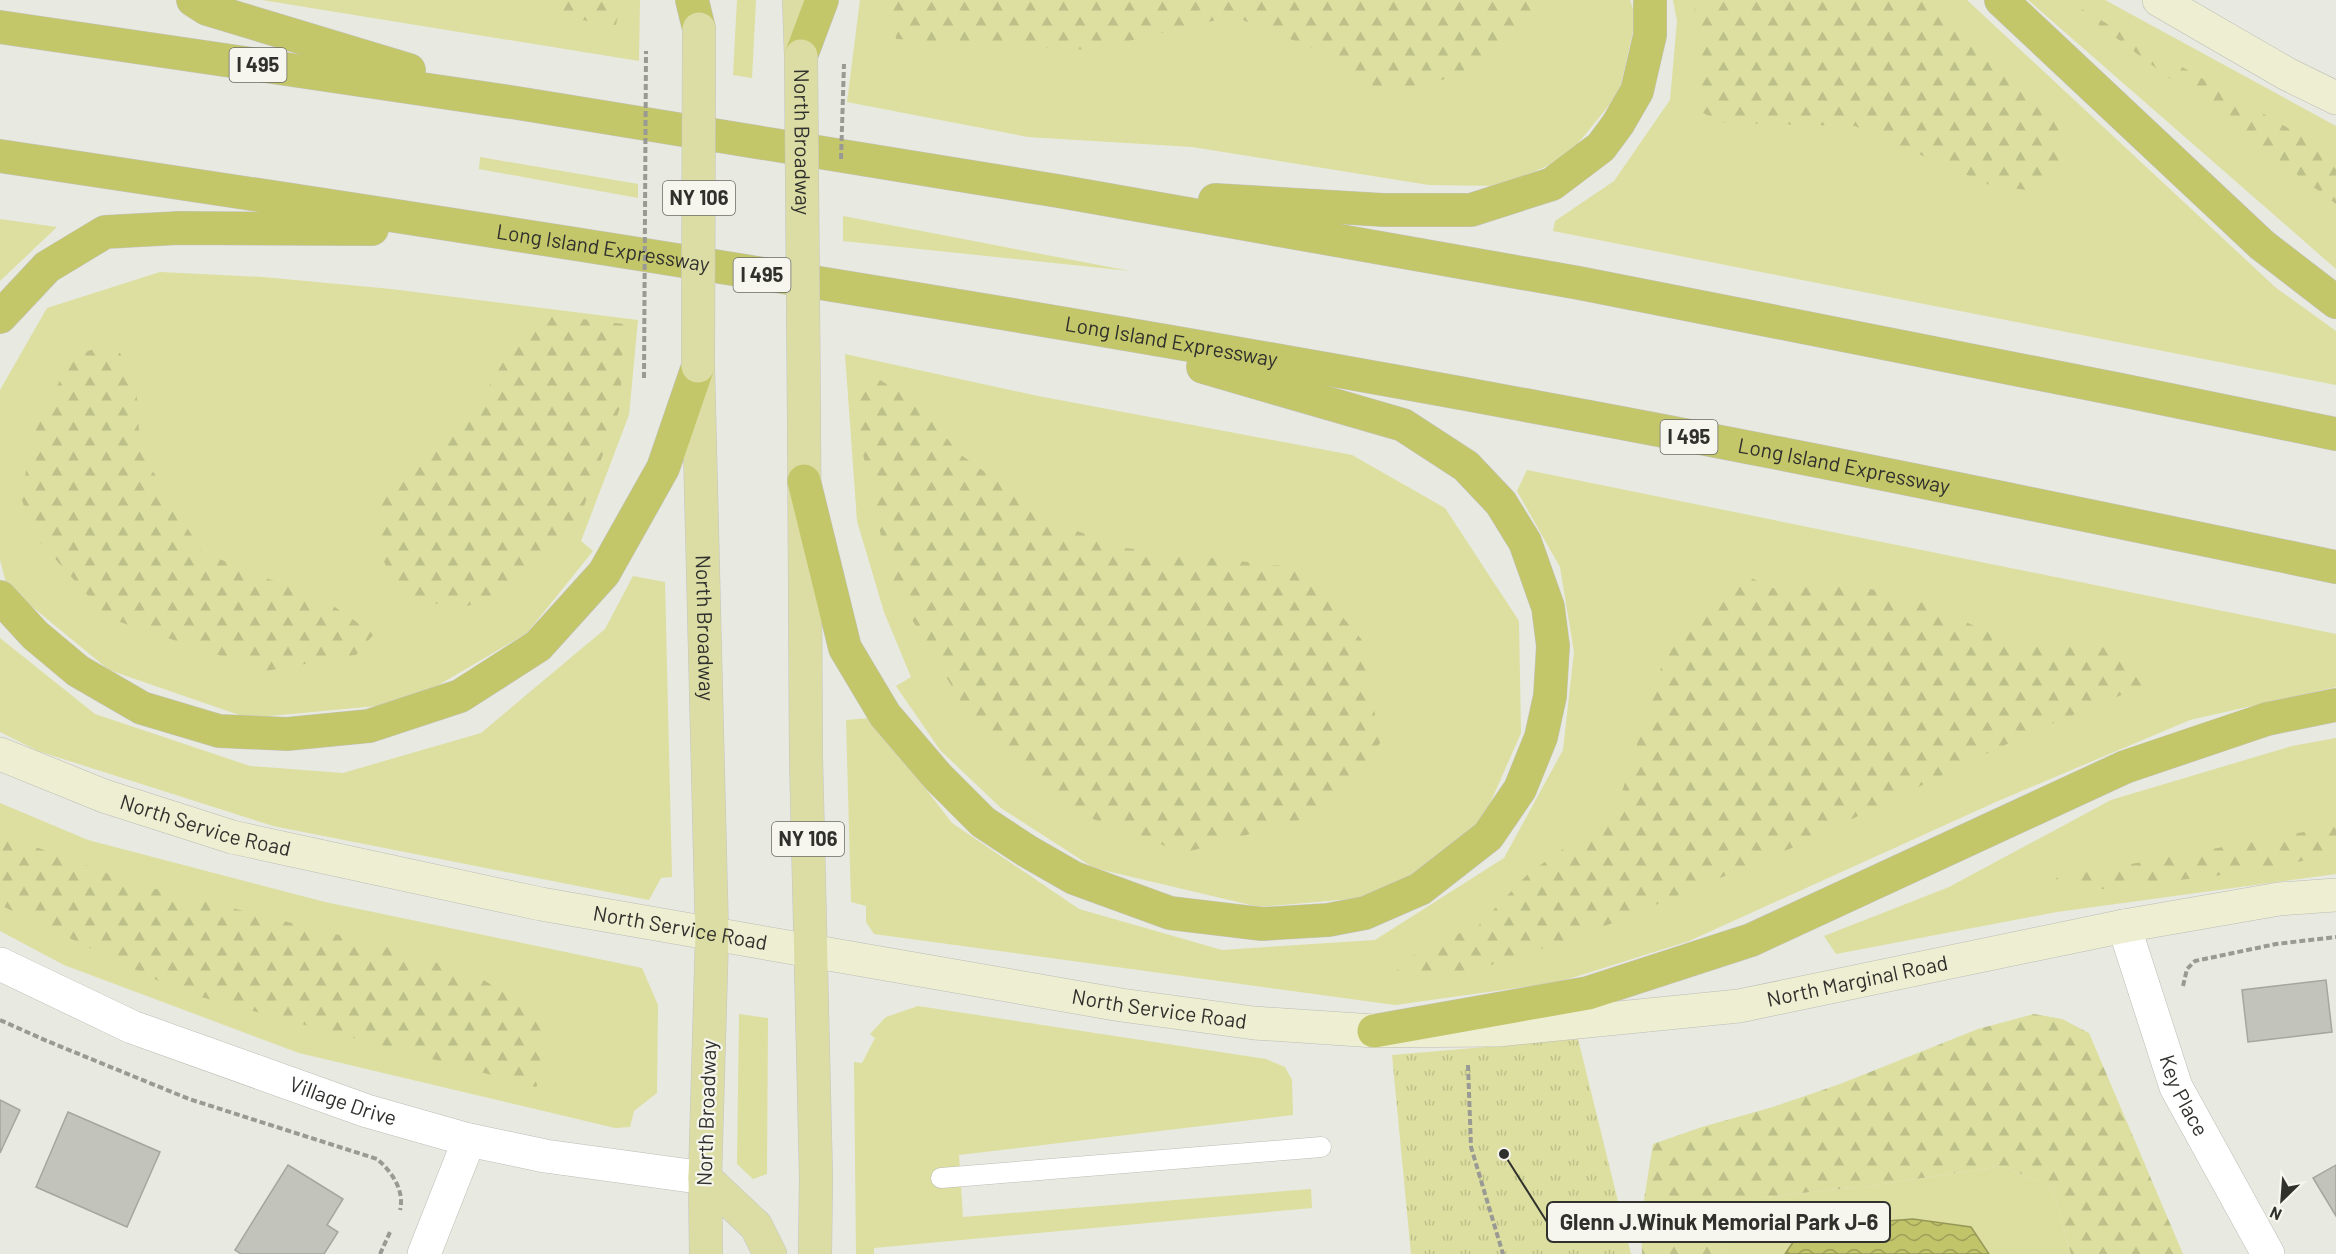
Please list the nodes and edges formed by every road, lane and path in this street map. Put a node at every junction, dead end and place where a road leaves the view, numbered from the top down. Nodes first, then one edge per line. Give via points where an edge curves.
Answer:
1 (193, 0) edge
2 (799, 0) edge
3 (822, 0) edge
4 (1650, 0) edge
5 (2001, 0) edge
6 (2159, 0) edge
7 (698, 10) edge
8 (0, 27) edge
9 (646, 51) dead end
10 (801, 56) junction
11 (2336, 98) edge
12 (517, 103) junction
13 (0, 156) edge
14 (1058, 191) junction
15 (485, 230) junction
16 (2336, 302) edge
17 (0, 316) edge
18 (1040, 319) junction
19 (698, 366) junction
20 (644, 378) dead end
21 (2336, 434) edge
22 (804, 481) junction
23 (2336, 567) edge
24 (0, 597) edge
25 (2336, 705) edge
26 (0, 754) edge
27 (2336, 894) edge
28 (2124, 926) junction
29 (712, 935) junction
30 (2336, 937) edge
31 (810, 951) junction
32 (0, 964) edge
33 (2185, 993) dead end
34 (0, 1020) edge
35 (1374, 1031) junction
36 (1467, 1031) junction
37 (469, 1140) junction
38 (1321, 1146) dead end
39 (705, 1178) junction
40 (941, 1178) dead end
41 (399, 1213) dead end
42 (392, 1229) dead end
43 (380, 1254) edge
44 (424, 1254) edge
45 (706, 1254) edge
46 (770, 1254) edge
47 (815, 1254) edge
48 (1503, 1254) edge
49 (2268, 1254) edge

1 - 12 highway via 207,9
2 - 10 main road, North Broadway / NY 106
3 - 10 highway
4 - 14 highway via 1650,34 1637,91 1601,147 1552,184 1481,207 1384,210
5 - 16 highway via 2262,245
6 - 11 main road
7 - 19 main road, North Broadway / NY 106, bridge
8 - 12 highway, I 495
9 - 20 path, bridge
10 - 22 main road, North Broadway / NY 106, bridge
12 - 14 highway, I 495
13 - 15 highway, Long Island Expressway / I 495
14 - 21 highway, I 495 via 1579,283
15 - 17 highway via 178,228 105,232 46,267
15 - 18 highway, Long Island Expressway / I 495
18 - 22 highway via 1403,425 1466,466 1500,503 1525,542 1548,607 1553,646 1550,696 1540,737 1520,789 1488,836 1420,889 1365,913 1328,920 1262,924 1170,913 1074,878 983,822 885,715 845,648
18 - 23 highway, Long Island Expressway / I 495 via 1544,408
19 - 24 highway via 663,468 604,573 538,646 460,696 369,726 287,734 219,731 142,708 78,671 35,635
19 - 29 main road, North Broadway / NY 106
22 - 31 main road, North Broadway / NY 106
25 - 35 highway via 2267,719 2126,767 1752,940 1588,993
26 - 29 main road, North Service Road via 104,796 232,837 541,904
27 - 28 main road, North Marginal Road via 2279,899
28 - 36 main road, North Marginal Road via 1738,1006
28 - 49 street, Key Place via 2175,1087
29 - 31 main road, North Service Road
29 - 39 main road, North Broadway / NY 106
30 - 33 path via 2276,944 2195,961 2187,969
31 - 35 main road, North Service Road via 1121,1005 1254,1023
31 - 47 main road, North Broadway / NY 106
32 - 37 street, Village Drive via 132,1026 367,1111
34 - 41 path via 189,1099 377,1159 388,1168 399,1188
35 - 36 main road, North Marginal Road
36 - 48 path via 1471,1147
37 - 39 street, Village Drive via 545,1156
37 - 44 street
38 - 40 lane
39 - 45 main road, North Broadway / NY 106
39 - 46 main road via 756,1226
42 - 43 path

